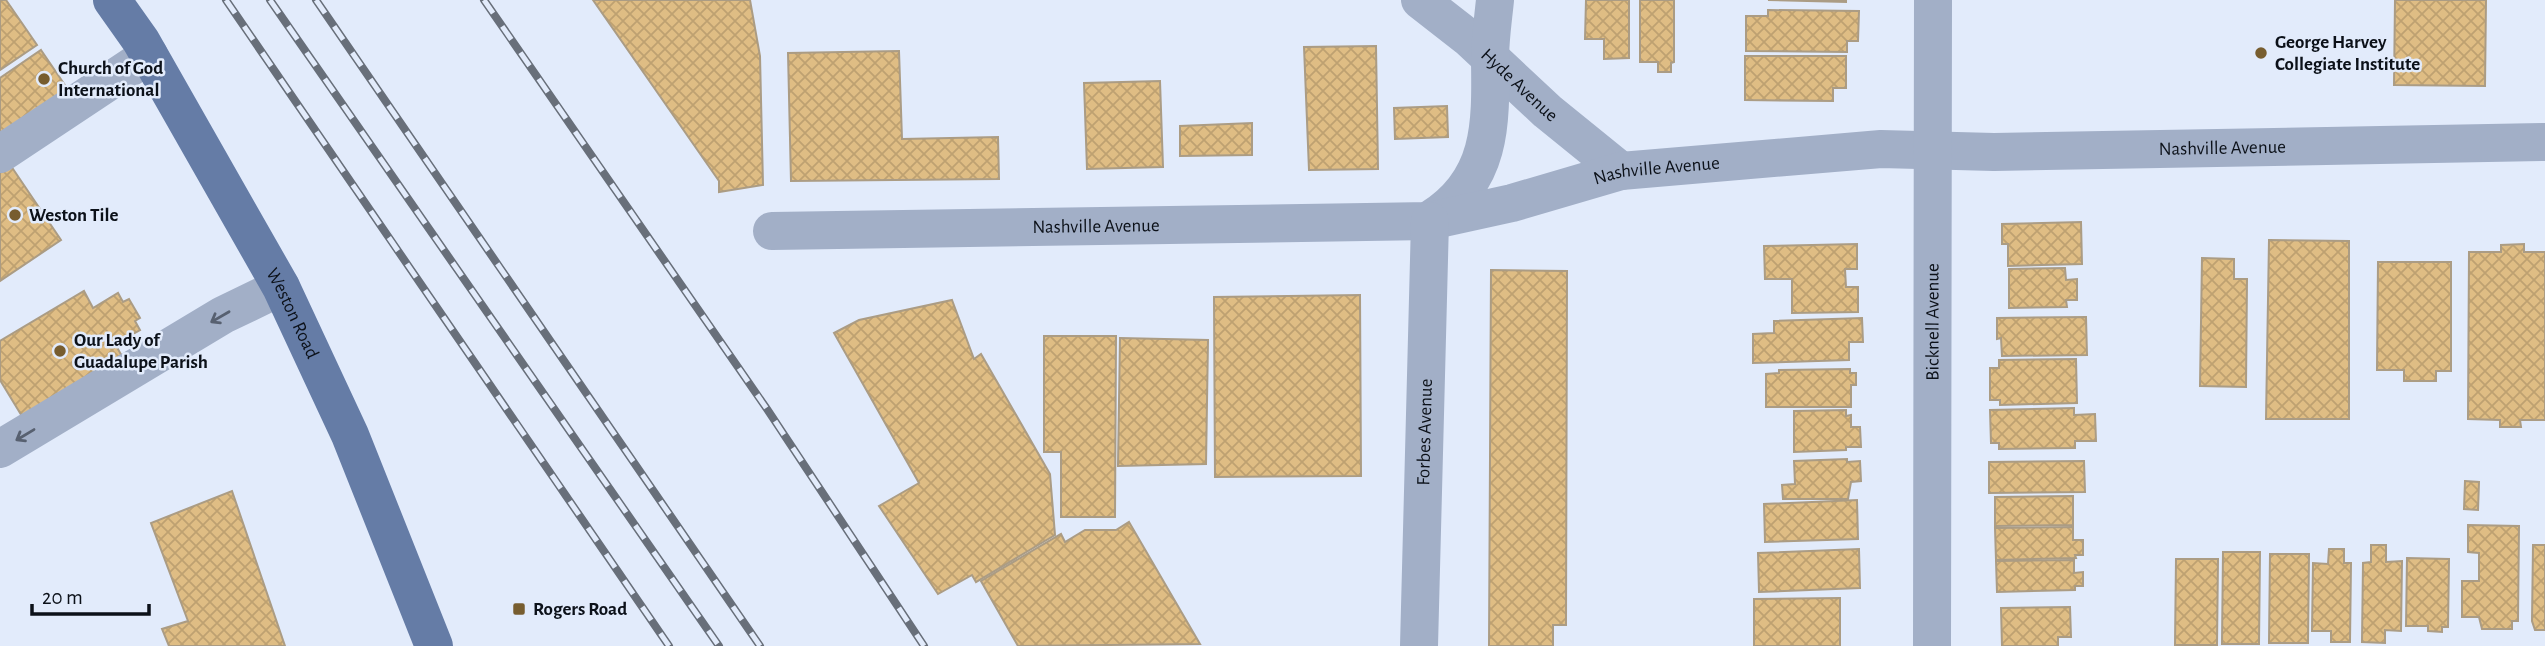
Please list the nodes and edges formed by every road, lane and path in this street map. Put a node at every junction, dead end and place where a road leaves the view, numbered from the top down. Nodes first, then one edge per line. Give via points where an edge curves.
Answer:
1 (111, 0) edge
2 (1420, 0) edge
3 (1495, 0) edge
4 (1933, 0) edge
5 (149, 55) junction
6 (1490, 59) junction
7 (2545, 142) edge
8 (1934, 149) junction
9 (0, 154) edge
10 (1621, 171) junction
11 (1430, 220) junction
12 (772, 231) dead end
13 (281, 286) junction
14 (0, 449) edge
15 (434, 646) edge
16 (1419, 646) edge
17 (1932, 646) edge

1 - 5 main road, Weston Road
2 - 6 street, Hyde Avenue
3 - 6 street
4 - 8 street, Bicknell Avenue
5 - 9 street
5 - 13 main road, Weston Road
6 - 10 street, Hyde Avenue
6 - 11 street via 1491,113 1481,159 1463,195
7 - 8 street, Nashville Avenue via 1994,152
8 - 10 street, Nashville Avenue via 1881,149
8 - 17 street, Bicknell Avenue
10 - 11 street, Nashville Avenue
11 - 12 street, Nashville Avenue
11 - 16 street, Forbes Avenue
13 -> 14 street via 223,315
13 - 15 main road, Weston Road via 350,435

